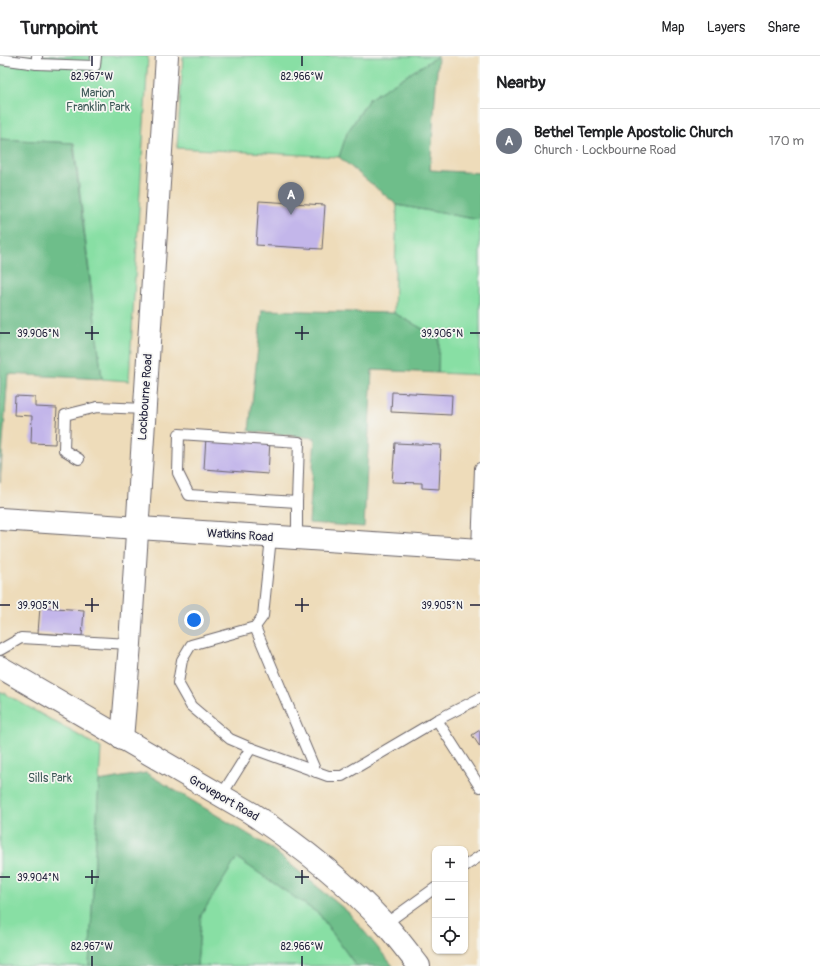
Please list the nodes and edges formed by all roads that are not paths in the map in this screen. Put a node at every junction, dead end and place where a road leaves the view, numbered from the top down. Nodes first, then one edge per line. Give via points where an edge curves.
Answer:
1 (96, 56) edge
2 (167, 56) edge
3 (0, 59) edge
4 (37, 60) edge
5 (144, 409) junction
6 (78, 459) dead end
7 (480, 468) edge
8 (297, 502) junction
9 (0, 519) edge
10 (137, 528) junction
11 (271, 537) junction
12 (297, 539) junction
13 (479, 550) edge
14 (255, 627) junction
15 (130, 644) junction
16 (0, 650) edge
17 (0, 667) edge
18 (480, 698) edge
19 (437, 720) junction
20 (122, 739) junction
21 (251, 748) junction
22 (316, 772) junction
23 (480, 787) edge
24 (221, 796) junction
25 (480, 856) edge
26 (468, 864) edge
27 (432, 890) edge
28 (385, 924) junction
29 (419, 966) edge

1 - 4 lane via 95,66
2 - 5 main road, Lockbourne Road
3 - 4 lane
5 - 6 lane via 97,407 65,415 64,450
5 - 10 main road, Lockbourne Road
7 - 13 lane
8 - 8 lane via 299,442 179,434 178,473 189,495
8 - 12 lane
9 - 10 main road, Watkins Road
10 - 11 main road, Watkins Road
10 - 15 main road, Lockbourne Road
11 - 12 main road, Watkins Road
11 - 14 lane via 263,616
12 - 13 main road, Watkins Road
14 - 21 lane via 191,645 182,660 178,682 191,706 230,739
14 - 22 lane
15 - 16 lane via 21,638
15 - 20 main road, Lockbourne Road
17 - 20 main road, Groveport Road
18 - 19 lane
19 - 22 lane via 342,776 328,776
19 - 23 lane
20 - 24 main road, Groveport Road
21 - 22 lane
21 - 24 lane
24 - 28 main road, Groveport Road via 284,835 352,891
25 - 26 lane
27 - 28 lane
28 - 29 main road, Groveport Road

